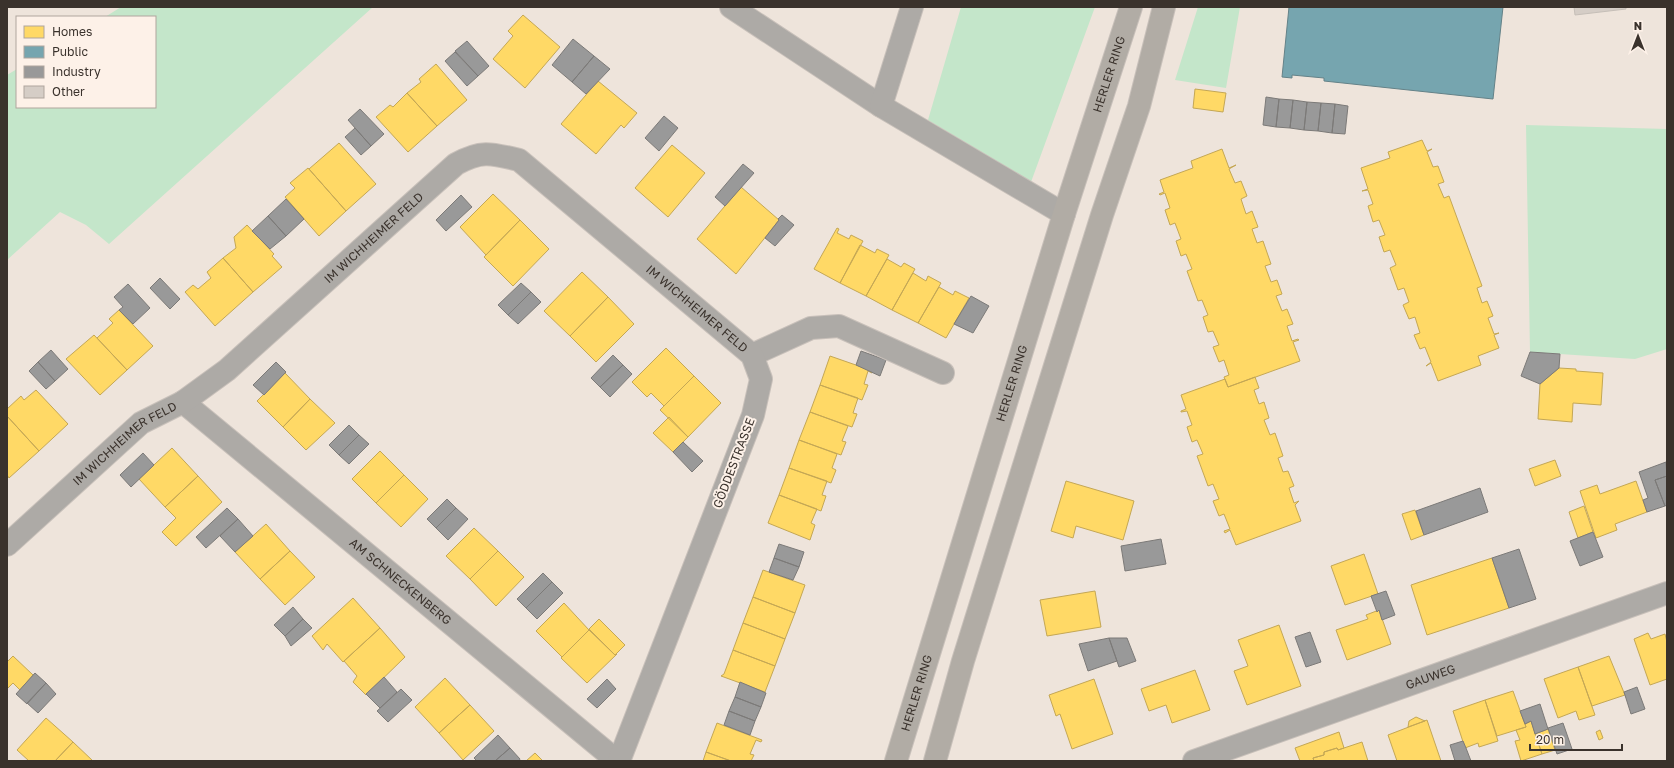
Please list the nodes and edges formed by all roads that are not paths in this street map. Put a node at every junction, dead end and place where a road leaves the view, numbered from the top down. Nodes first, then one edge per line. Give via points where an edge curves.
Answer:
1 (731, 7) edge
2 (912, 7) edge
3 (1131, 7) edge
4 (1164, 7) edge
5 (881, 106) junction
6 (1064, 214) junction
7 (752, 355) junction
8 (943, 373) dead end
9 (183, 402) junction
10 (7, 545) edge
11 (1667, 593) edge
12 (618, 761) edge
13 (896, 761) edge
14 (935, 761) edge
15 (1194, 761) edge

1 - 5 street
2 - 5 street
3 - 6 main road, HERLER RING
4 - 14 main road via 1139,106 1102,215 963,662
5 - 6 street
6 - 13 main road, HERLER RING
7 - 8 street via 811,328 838,326
7 - 9 street, IM WICHHEIMER FELD via 519,160 482,153 456,164 227,370
7 - 12 street, GÖDDESTRASSE via 761,380 753,415
9 - 10 street, IM WICHHEIMER FELD via 141,423
9 - 12 street, AM SCHNECKENBERG
11 - 15 street, GAUWEG

